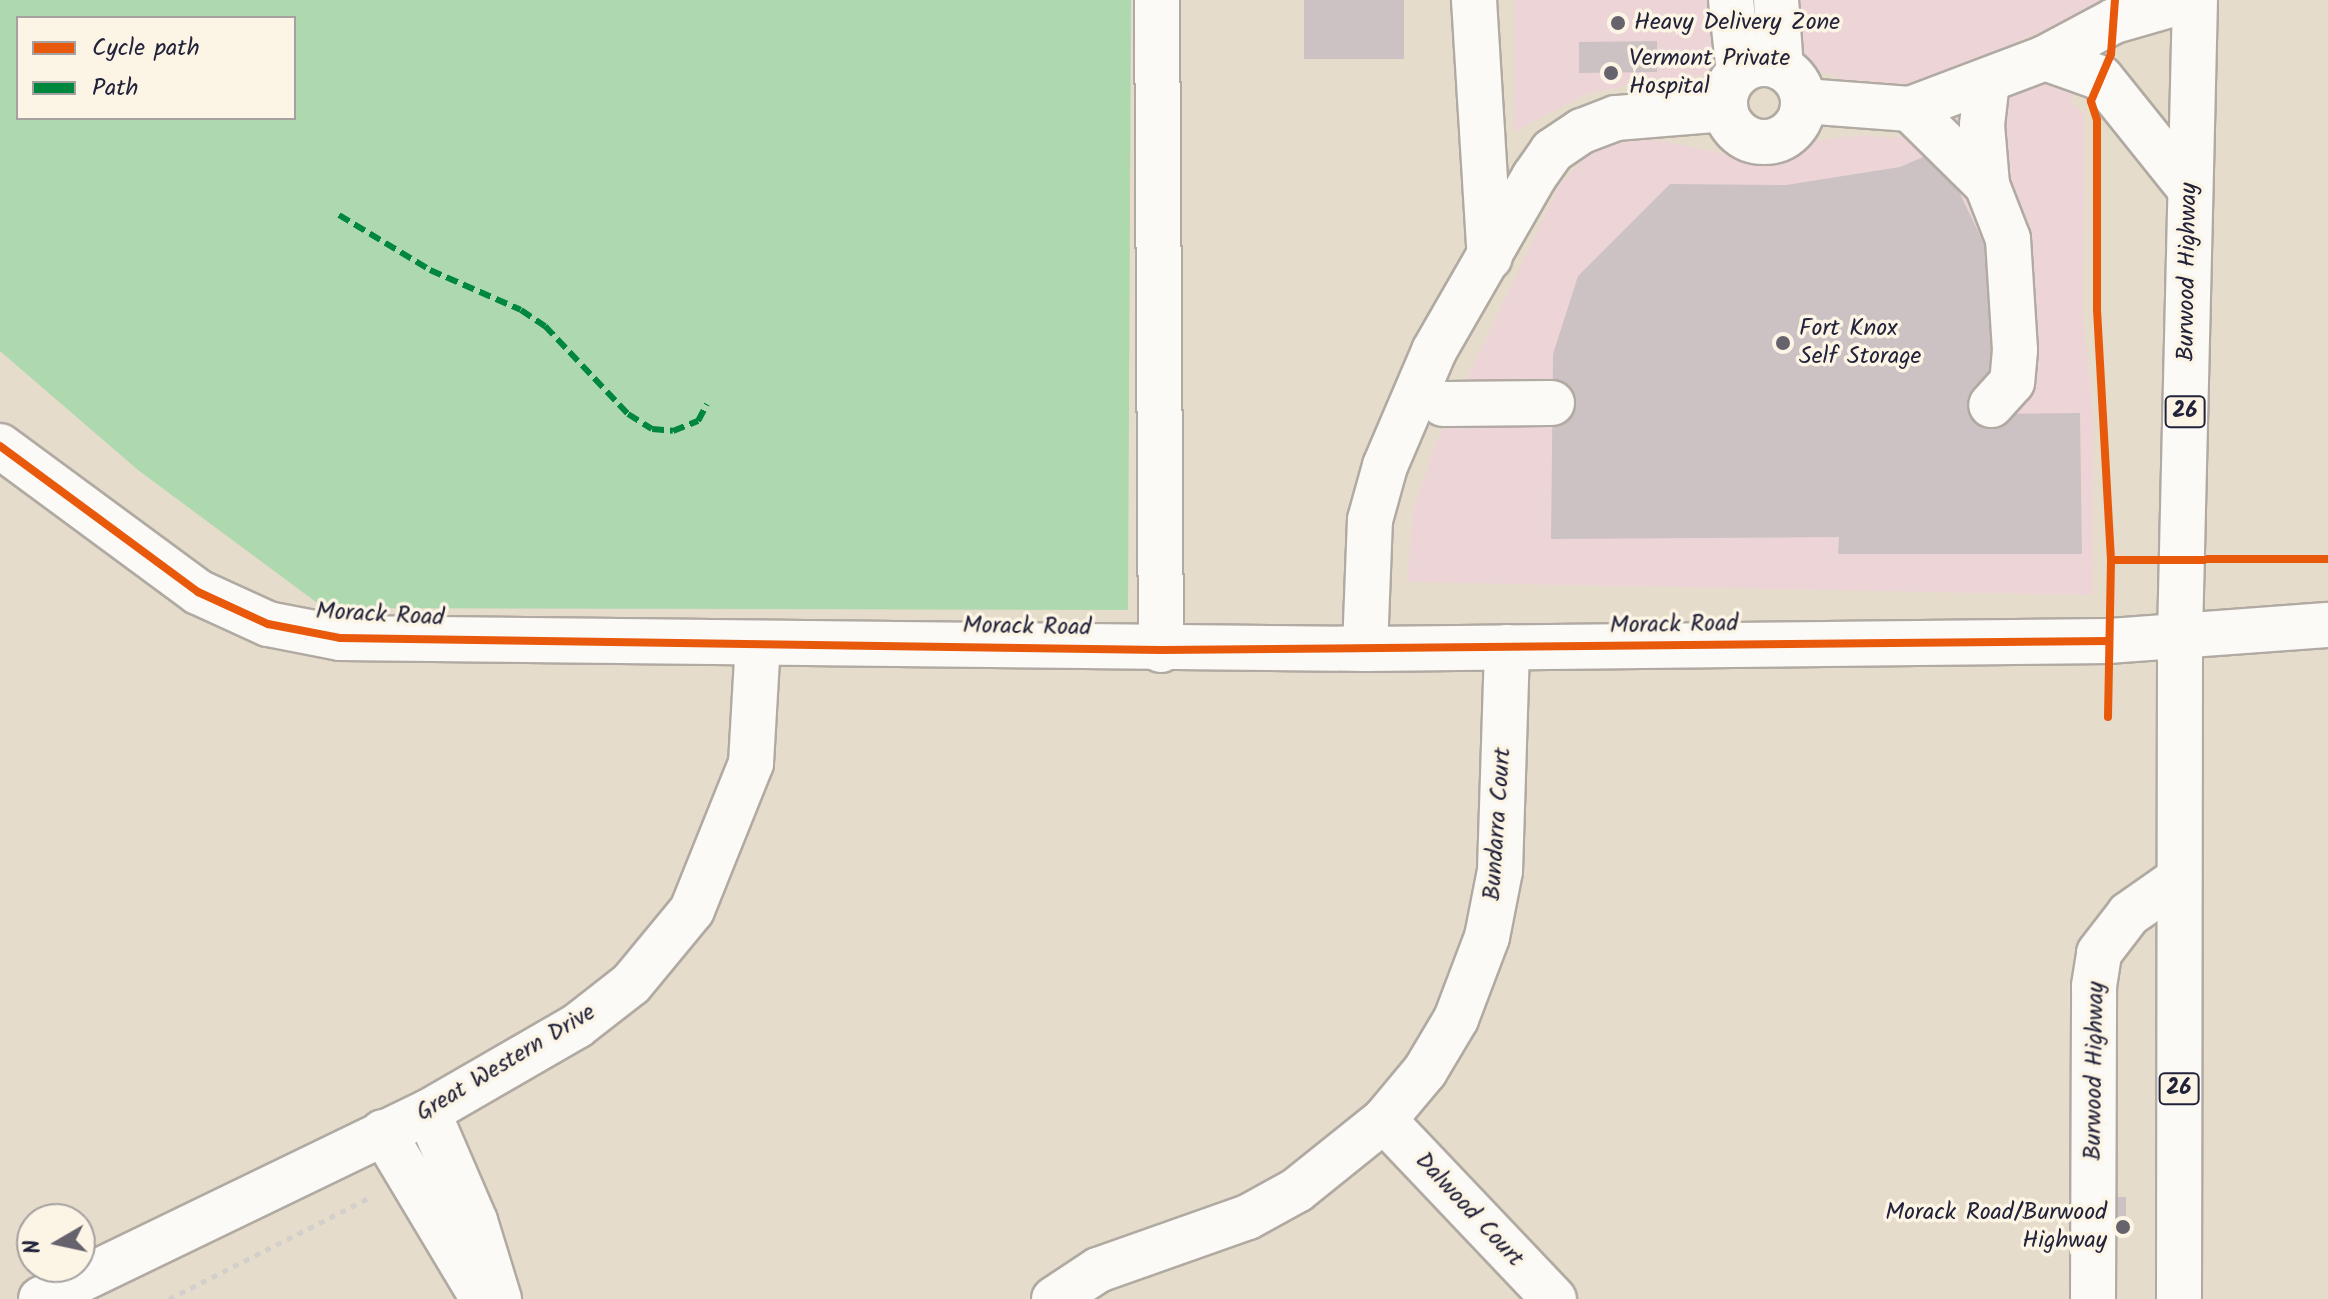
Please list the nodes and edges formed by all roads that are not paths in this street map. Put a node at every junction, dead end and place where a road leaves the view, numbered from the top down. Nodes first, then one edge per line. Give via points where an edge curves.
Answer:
1 (1157, 0) edge
2 (1474, 0) edge
3 (1731, 0) edge
4 (1776, 0) edge
5 (2187, 0) edge
6 (2195, 0) edge
7 (2045, 58) junction
8 (1987, 81) junction
9 (1762, 87) junction
10 (1910, 109) junction
11 (1987, 185) junction
12 (2189, 188) junction
13 (1491, 255) junction
14 (1552, 403) dead end
15 (1443, 404) junction
16 (1991, 405) dead end
17 (0, 446) edge
18 (2328, 625) edge
19 (2180, 636) junction
20 (758, 643) junction
21 (1507, 647) junction
22 (1379, 648) junction
23 (1161, 650) junction
24 (2179, 879) junction
25 (428, 1112) junction
26 (1384, 1120) junction
27 (383, 1132) junction
28 (41, 1299) edge
29 (483, 1299) edge
30 (499, 1299) edge
31 (1054, 1299) edge
32 (1554, 1299) edge
33 (2093, 1299) edge
34 (2179, 1299) edge

1 - 23 main road
2 - 13 main road
3 - 9 main road
4 - 9 main road
5 - 7 main road via 2114,21
6 - 12 main road, Burwood Highway / 26
7 - 8 main road
7 - 12 main road via 2101,78
8 - 10 main road
8 - 11 main road via 1982,125
9 - 10 main road
9 - 13 main road via 1616,118 1582,131 1552,151
10 - 11 main road
11 - 16 main road via 2008,239 2014,286 2012,382
12 - 19 main road, Burwood Highway / 26
13 - 15 main road
13 - 22 main road via 1434,351 1385,466 1370,520
14 - 15 main road
15 - 22 main road via 1399,516
17 - 20 main road, Morack Road via 198,592 268,624 340,638
18 - 19 main road, Morack Road
19 - 21 main road, Morack Road
19 - 24 main road, Burwood Highway / 26
20 - 23 main road, Morack Road
20 - 25 main road, Great Western Drive via 751,763 692,910 631,984 588,1017
21 - 22 main road, Morack Road
21 - 26 main road, Bundarra Court via 1502,839 1487,937 1456,1019 1425,1071
22 - 23 main road, Morack Road
24 - 33 main road, Burwood Highway via 2129,914 2099,953 2094,986
24 - 34 main road, Burwood Highway / 26
25 - 27 main road, Great Western Drive
25 - 30 main road via 475,1221
26 - 31 main road, Bundarra Court via 1297,1190 1248,1217 1098,1270
26 - 32 main road, Dalwood Court
27 - 28 main road, Great Western Drive
27 - 29 main road

